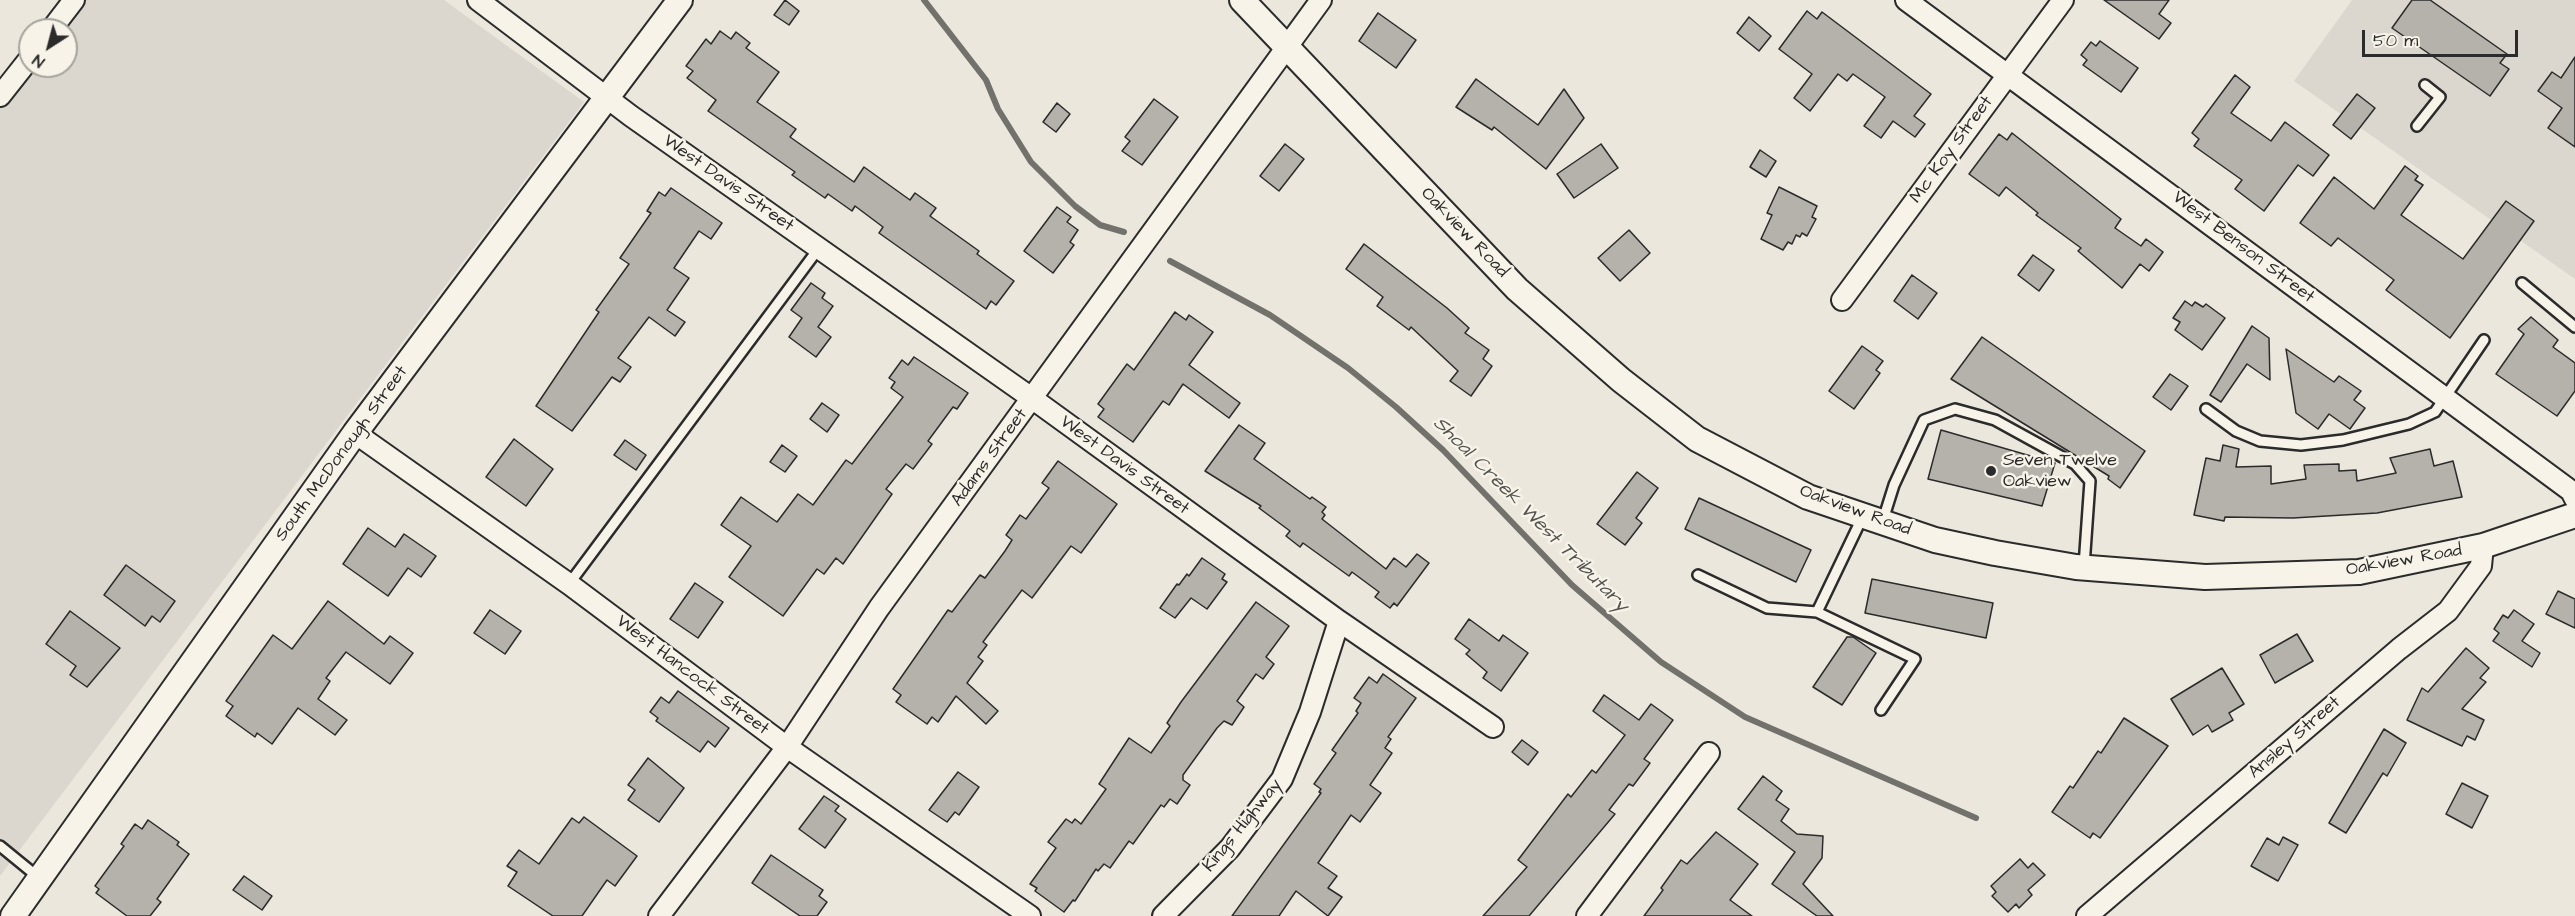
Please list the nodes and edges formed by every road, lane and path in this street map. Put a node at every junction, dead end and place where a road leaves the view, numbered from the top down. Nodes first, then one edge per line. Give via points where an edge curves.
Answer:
1 (74, 0) edge
2 (478, 0) edge
3 (680, 0) edge
4 (1242, 0) edge
5 (1321, 0) edge
6 (1906, 0) edge
7 (2063, 0) edge
8 (60, 18) edge
9 (1287, 46) junction
10 (18, 73) edge
11 (2008, 74) junction
12 (2425, 85) dead end
13 (0, 96) edge
14 (609, 98) junction
15 (2417, 126) dead end
16 (819, 248) junction
17 (2522, 284) dead end
18 (1842, 300) dead end
19 (2575, 327) edge
20 (2484, 340) dead end
21 (2446, 397) junction
22 (1033, 399) junction
23 (2206, 409) dead end
24 (355, 433) junction
25 (2575, 499) edge
26 (2575, 515) edge
27 (1873, 519) junction
28 (2483, 546) junction
29 (2084, 568) junction
30 (1698, 575) dead end
31 (569, 584) junction
32 (1817, 612) junction
33 (1338, 621) junction
34 (1881, 710) dead end
35 (1493, 727) dead end
36 (787, 747) junction
37 (1709, 753) dead end
38 (0, 846) edge
39 (40, 879) junction
40 (13, 916) edge
41 (659, 916) edge
42 (1030, 916) edge
43 (1163, 916) edge
44 (1587, 916) edge
45 (2086, 916) edge

1 - 8 street
2 - 14 street, West Davis Street
3 - 14 street, South McDonough Street
4 - 9 street, Oakview Road
5 - 9 street, Adams Street
6 - 11 street, West Benson Street
7 - 11 street, Mc Koy Street
9 - 22 street, Adams Street
9 - 27 street, Oakview Road via 1517,289 1621,380 1697,439 1808,497
10 - 13 street
11 - 18 street, Mc Koy Street
11 - 21 street, West Benson Street
12 - 15 lane via 2440,97
14 - 16 street, West Davis Street
14 - 24 street, South McDonough Street
16 - 22 street, West Davis Street
16 - 31 lane
17 - 19 lane
20 - 21 lane
21 - 23 lane via 2435,412 2409,424 2343,440 2301,445 2260,441 2236,431
21 - 25 street, West Benson Street via 2571,491
22 - 33 street, West Davis Street
22 - 36 street, Adams Street via 879,608
24 - 31 street, West Hancock Street
24 - 39 street, South McDonough Street
26 - 28 street, Oakview Road
27 - 29 street, Oakview Road via 1935,540
27 - 29 lane via 1894,485 1924,420 1955,409 1995,420 2075,464 2090,481
27 - 32 lane
28 - 29 street, Oakview Road via 2359,572 2205,577
28 - 45 street, Ansley Street via 2481,566 2448,611
30 - 32 lane via 1767,608
31 - 36 street, West Hancock Street
32 - 34 lane via 1915,659
33 - 35 street, West Davis Street
33 - 43 street, Kings Highway via 1310,712 1282,779 1230,848
36 - 41 street, Adams Street
36 - 42 street, West Hancock Street
37 - 44 street
38 - 39 lane
39 - 40 street, South McDonough Street

